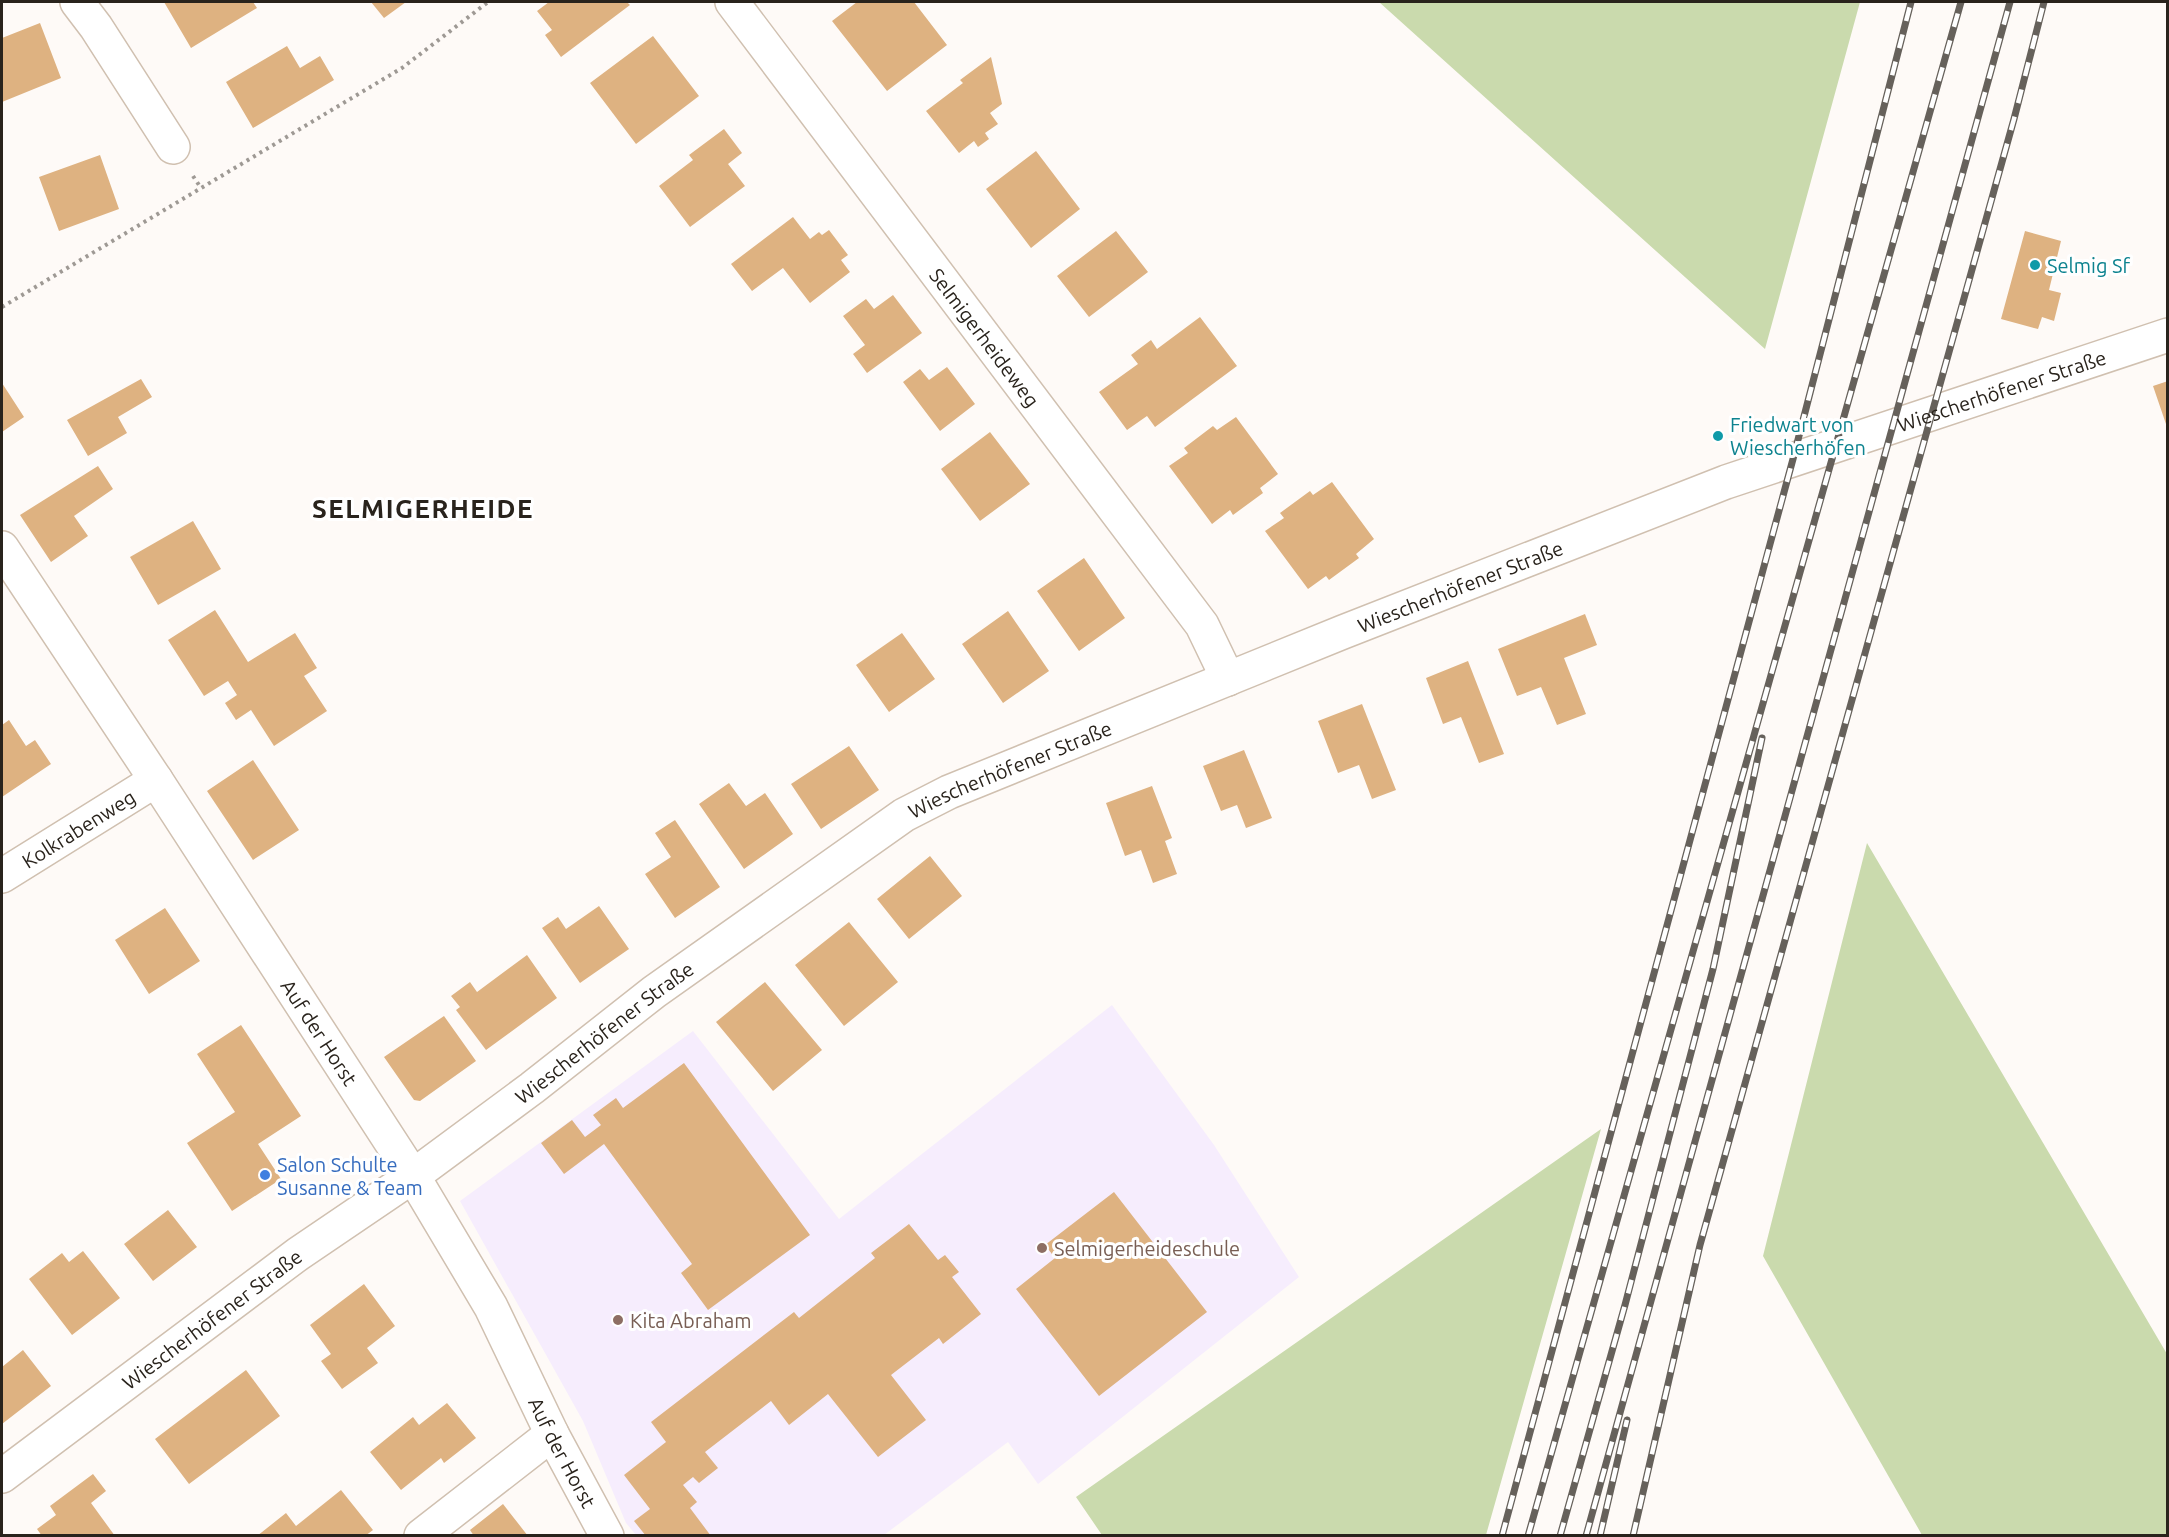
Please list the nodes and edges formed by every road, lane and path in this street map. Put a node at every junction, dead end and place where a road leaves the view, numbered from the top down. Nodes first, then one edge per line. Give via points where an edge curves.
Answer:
1 (77, 2) edge
2 (488, 2) edge
3 (732, 2) edge
4 (173, 147) dead end
5 (2, 307) edge
6 (2168, 335) edge
7 (2, 548) edge
8 (1228, 679) junction
9 (156, 780) junction
10 (2, 876) edge
11 (413, 1176) junction
12 (552, 1434) junction
13 (2, 1476) edge
14 (421, 1536) edge
15 (607, 1536) edge

1 - 4 street
2 - 5 path via 402,68
3 - 8 street, Selmigerheideweg via 1202,624
6 - 8 street, Wiescherhöfener Straße via 1726,482
7 - 9 street, Auf der Horst
8 - 11 street, Wiescherhöfener Straße via 949,792 904,815 654,992
9 - 10 street, Kolkrabenweg
9 - 11 street, Auf der Horst
11 - 12 street, Auf der Horst via 491,1307
11 - 13 street, Wiescherhöfener Straße via 308,1247
12 - 14 street
12 - 15 street, Auf der Horst

